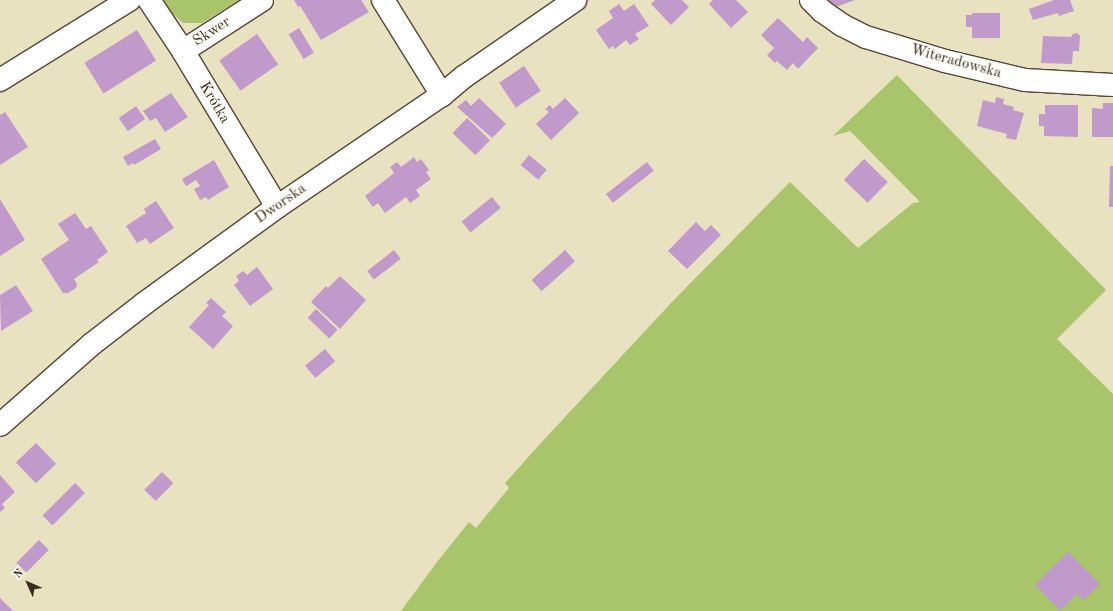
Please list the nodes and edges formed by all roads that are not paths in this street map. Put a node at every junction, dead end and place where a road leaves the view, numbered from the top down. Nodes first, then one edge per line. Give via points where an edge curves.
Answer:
1 (129, 0) edge
2 (149, 0) edge
3 (262, 0) edge
4 (383, 0) edge
5 (575, 0) edge
6 (811, 0) edge
7 (183, 51) junction
8 (0, 80) edge
9 (1113, 85) edge
10 (442, 95) junction
11 (277, 207) junction
12 (0, 425) edge

1 - 8 street
2 - 7 street, Krótka
3 - 7 street, Skwer
4 - 10 street
5 - 10 street, Dworska via 465,76
6 - 9 street, Witeradowska via 842,25 866,38 945,61 1025,80
7 - 11 street, Krótka
10 - 11 street, Dworska
11 - 12 street, Dworska via 92,344

